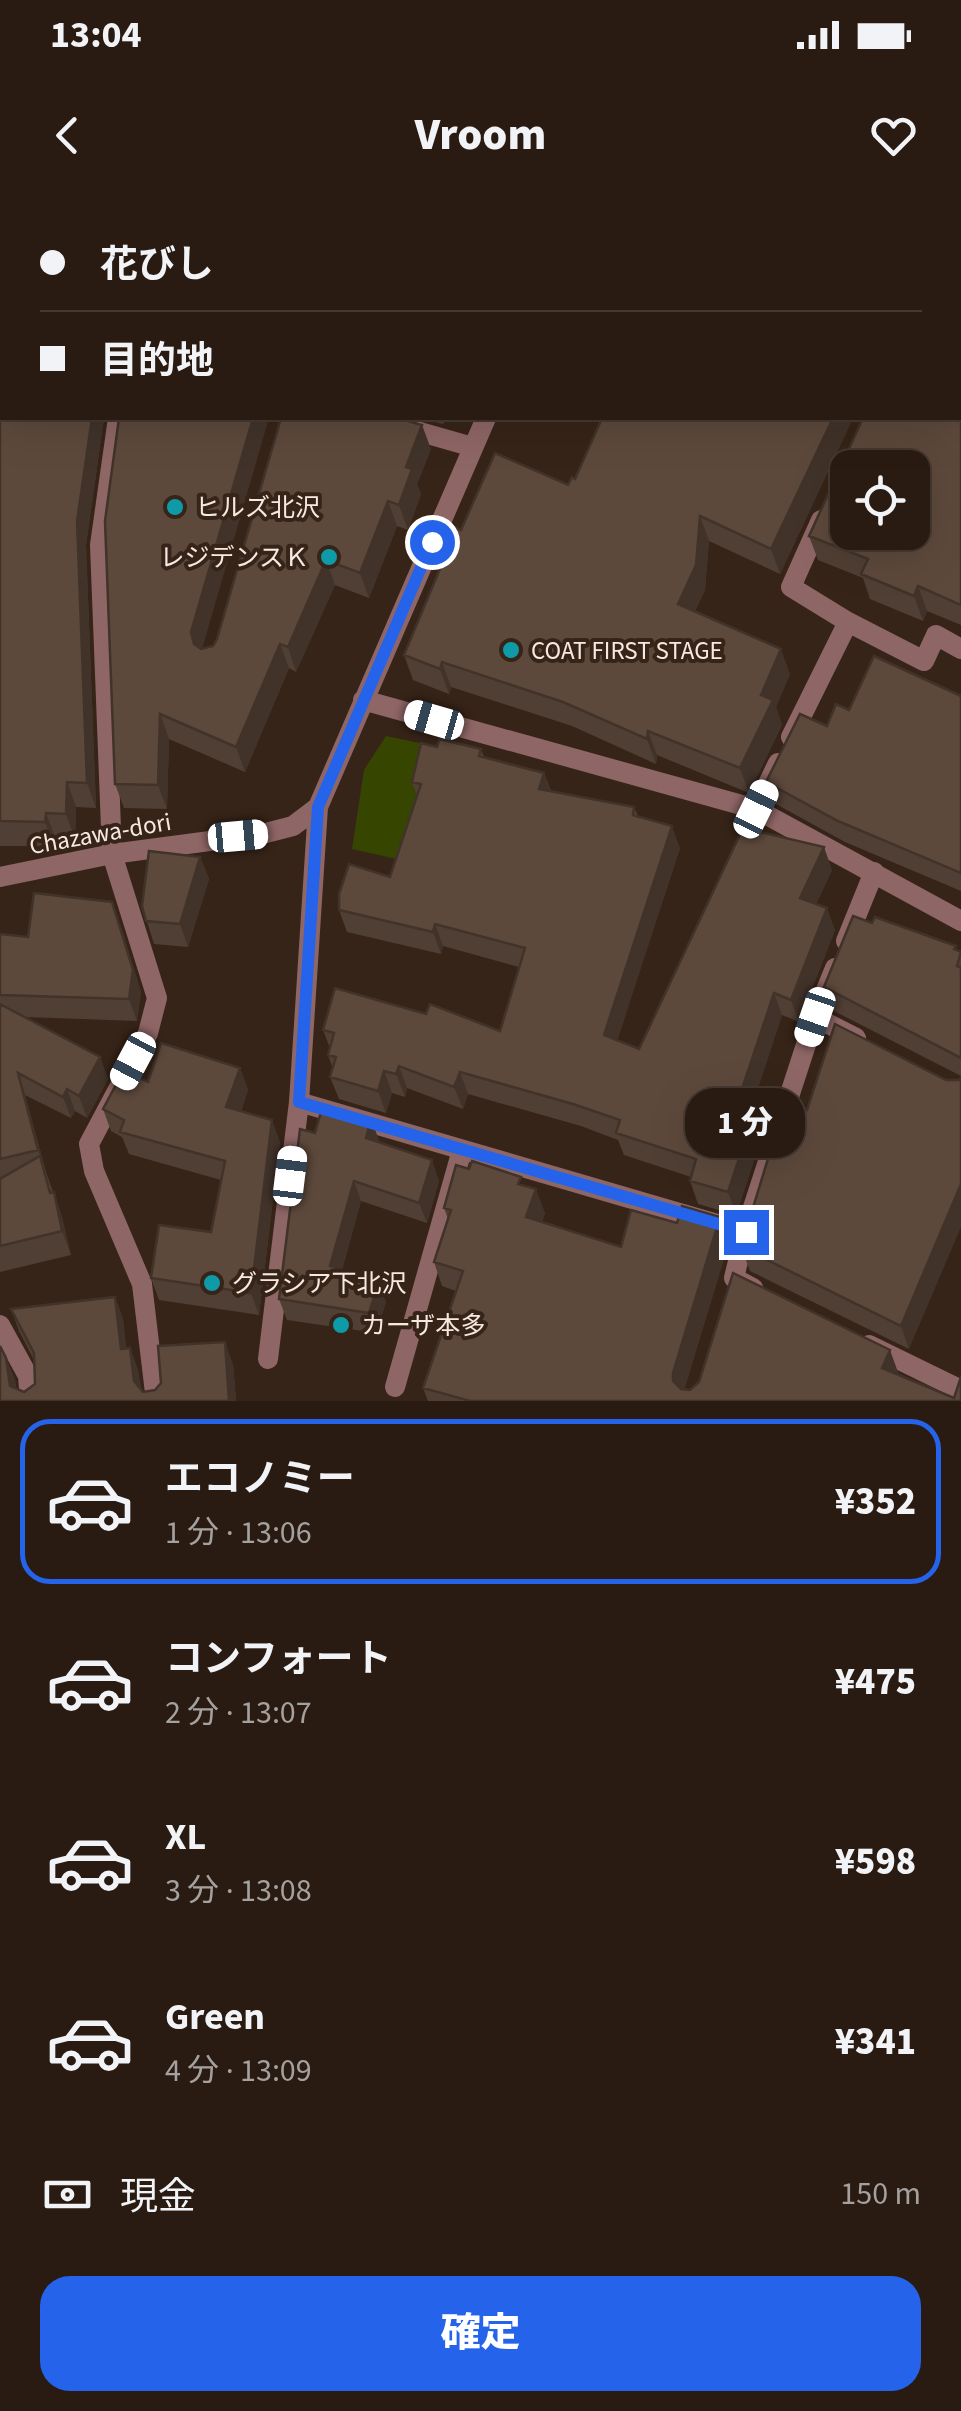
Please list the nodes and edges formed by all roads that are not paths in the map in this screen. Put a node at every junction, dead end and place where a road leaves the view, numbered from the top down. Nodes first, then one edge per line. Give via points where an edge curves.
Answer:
1 (118, 420) edge
2 (379, 420) edge
3 (485, 420) edge
4 (473, 447) junction
5 (829, 502) edge
6 (848, 622) junction
7 (961, 649) edge
8 (363, 700) junction
9 (318, 807) junction
10 (756, 809) junction
11 (112, 854) junction
12 (874, 872) junction
13 (0, 877) edge
14 (961, 920) edge
15 (815, 1017) junction
16 (880, 1050) edge
17 (299, 1102) junction
18 (462, 1150) junction
19 (746, 1232) junction
20 (769, 1296) edge
21 (0, 1324) edge
22 (856, 1338) edge
23 (268, 1359) dead end
24 (396, 1386) dead end
25 (961, 1390) edge
26 (30, 1401) edge
27 (156, 1401) edge

1 - 11 street via 100,545
2 - 4 street
3 - 4 street
4 - 8 street
5 - 6 street via 791,586
6 - 7 street via 924,661 936,635
6 - 10 street
8 - 9 street
8 - 10 street
9 - 11 street, Chazawa-dori via 293,826 262,834
9 - 17 street
10 - 12 street
11 - 13 street, Chazawa-dori
11 - 27 street via 157,998 148,1033 89,1144 142,1284
12 - 14 street
12 - 15 street
15 - 16 street
15 - 19 street
17 - 18 street
17 - 23 street
18 - 19 street
18 - 24 street
19 - 20 street via 731,1287
21 - 26 street via 28,1376
22 - 25 street

